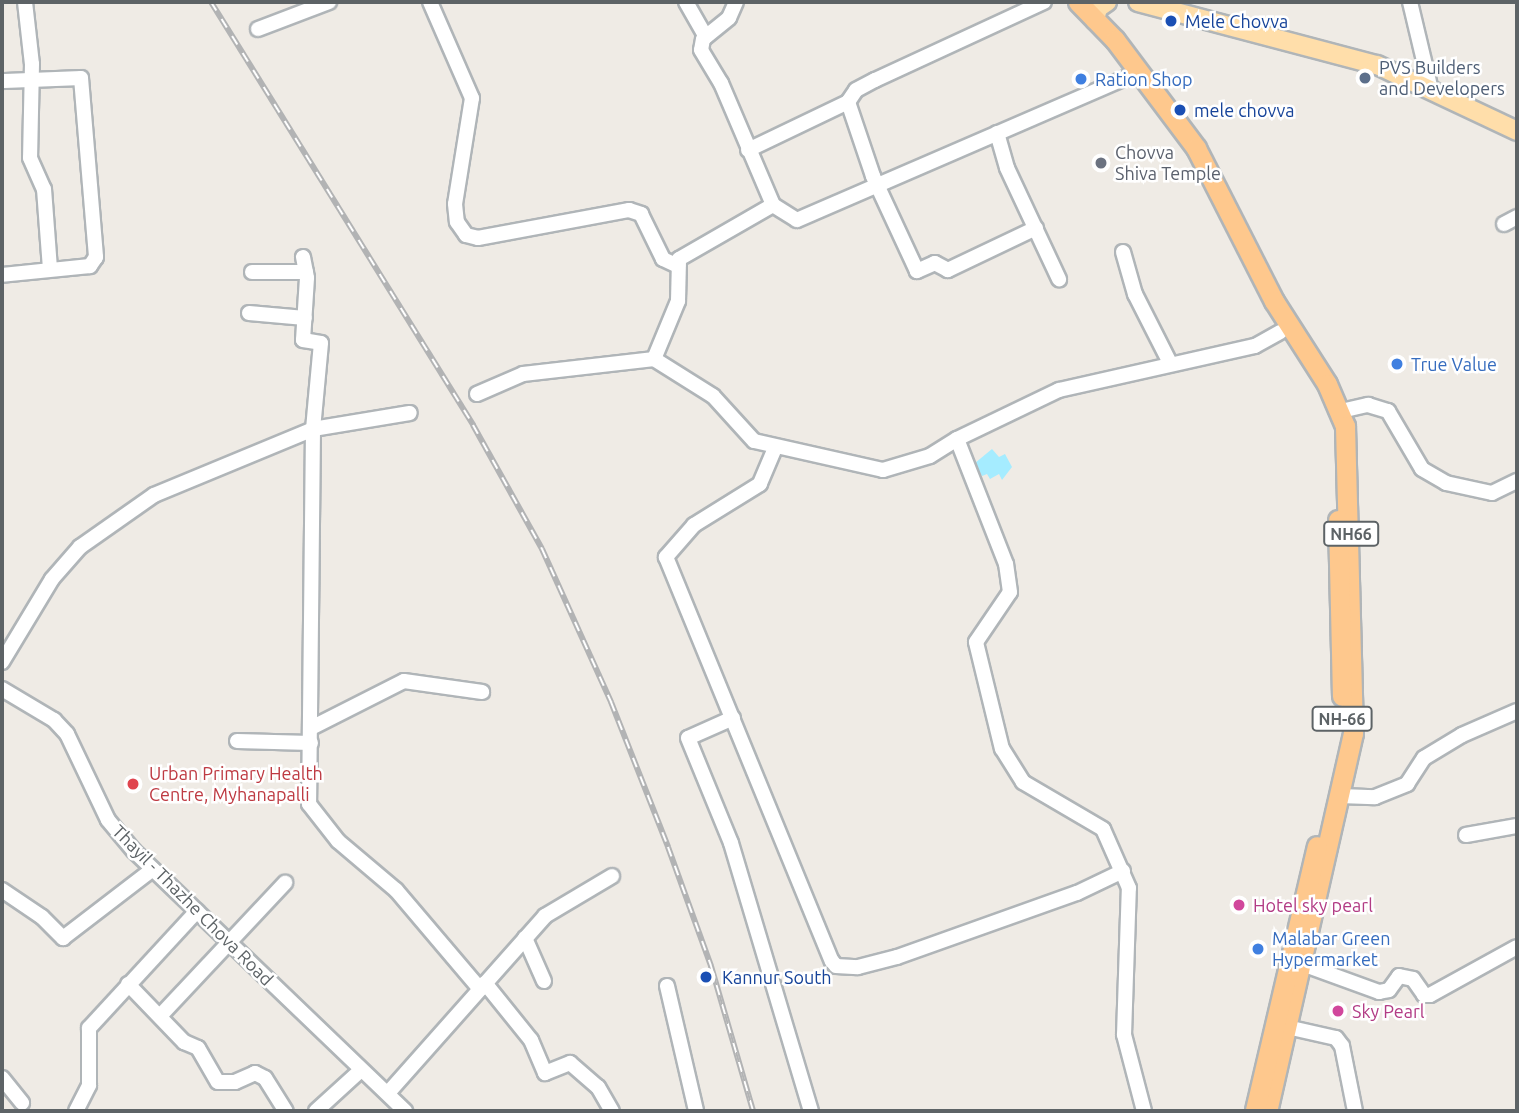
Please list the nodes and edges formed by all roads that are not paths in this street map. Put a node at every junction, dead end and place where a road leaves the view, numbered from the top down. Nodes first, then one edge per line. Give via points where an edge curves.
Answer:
1 (25, 2) edge
2 (329, 2) edge
3 (430, 2) edge
4 (686, 2) edge
5 (736, 2) edge
6 (1045, 2) edge
7 (1078, 2) edge
8 (1107, 2) edge
9 (1138, 2) edge
10 (1410, 2) edge
11 (1095, 20) junction
12 (258, 29) dead end
13 (706, 37) junction
14 (1135, 74) junction
15 (2, 81) edge
16 (31, 82) junction
17 (1431, 90) junction
18 (848, 102) junction
19 (1517, 131) edge
20 (997, 133) junction
21 (748, 150) junction
22 (877, 186) junction
23 (773, 205) junction
24 (1036, 228) junction
25 (1123, 252) dead end
26 (303, 257) dead end
27 (678, 266) junction
28 (50, 269) junction
29 (253, 272) dead end
30 (306, 272) junction
31 (2, 275) edge
32 (1059, 279) dead end
33 (249, 313) dead end
34 (305, 318) junction
35 (1284, 329) junction
36 (654, 359) junction
37 (1170, 363) junction
38 (477, 394) dead end
39 (1341, 411) junction
40 (410, 413) dead end
41 (313, 429) junction
42 (957, 439) junction
43 (775, 448) junction
44 (1517, 481) edge
45 (2, 662) edge
46 (2, 689) edge
47 (482, 692) dead end
48 (1517, 711) edge
49 (733, 718) junction
50 (311, 736) junction
51 (237, 741) dead end
52 (1340, 796) junction
53 (1517, 826) edge
54 (1466, 835) dead end
55 (153, 869) junction
56 (1123, 871) junction
57 (612, 876) dead end
58 (285, 883) dead end
59 (2, 890) edge
60 (197, 911) junction
61 (526, 938) junction
62 (228, 940) junction
63 (1517, 947) edge
64 (1302, 964) junction
65 (544, 981) dead end
66 (128, 984) junction
67 (483, 986) junction
68 (667, 986) dead end
69 (160, 1016) junction
70 (1287, 1027) junction
71 (360, 1070) junction
72 (2, 1078) edge
73 (388, 1093) junction
74 (22, 1103) dead end
75 (693, 1110) edge
76 (76, 1111) edge
77 (286, 1111) edge
78 (316, 1111) edge
79 (405, 1111) edge
80 (612, 1111) edge
81 (810, 1111) edge
82 (1144, 1111) edge
83 (1254, 1111) edge
84 (1267, 1111) edge
85 (1355, 1111) edge

1 - 16 street
2 - 12 street
3 - 27 street via 472,98 455,204 457,222 466,235 478,238 533,224 629,210 641,214 663,260
4 - 13 street
5 - 13 street via 729,18
6 - 18 street via 875,80 856,90
7 - 11 highway, NH66
8 - 11 main road via 1098,8
9 - 17 main road via 1322,47
10 - 17 street
11 - 14 highway, NH66
13 - 21 street via 701,50 721,83
14 - 20 street
14 - 35 highway, NH66 via 1196,148
15 - 16 street
16 - 28 street via 30,158 44,189
16 - 28 street via 81,78 96,257 90,266
17 - 19 main road
18 - 21 street
18 - 22 street
20 - 22 street
20 - 24 street via 998,146
21 - 23 street
22 - 23 street via 797,220
22 - 24 street via 917,271 935,263 948,270
23 - 27 street via 692,250 679,259
24 - 32 street
25 - 37 street via 1135,294
26 - 30 street
27 - 36 street via 678,301
28 - 31 street
29 - 30 street
30 - 34 street
33 - 34 street
34 - 41 street via 303,340 321,343
35 - 37 street via 1255,346
35 - 39 highway, NH66
35 - 83 highway, NH-66 via 1324,401 1336,437 1342,708 1327,816 1307,878
36 - 38 street via 523,374
36 - 43 street via 713,396 754,441
37 - 42 street via 1034,399
39 - 44 street via 1368,405 1388,411 1422,469 1446,483 1492,493
39 - 52 highway, NH66 via 1349,464 1354,678 1353,733
40 - 41 street
41 - 45 street via 154,495 80,547 52,579
41 - 50 street
42 - 43 street via 930,456 883,470
42 - 56 street via 1006,564 1010,592 975,642 1002,749 1023,782 1103,829
43 - 49 street via 760,484 694,525 666,557
46 - 55 street, Thayil - Thazhe Chova Road via 54,720 67,734 108,820
47 - 50 street via 404,681
48 - 52 street via 1424,758 1407,784 1375,797
49 - 56 street via 836,966 872,964 958,938
49 - 81 street via 688,738 731,843
50 - 51 street
50 - 67 street via 312,813 396,890
52 - 64 highway, NH66
53 - 54 street
55 - 59 street via 63,938 42,917
55 - 60 street, Thayil - Thazhe Chova Road
56 - 82 street via 1130,913 1124,1035
57 - 61 street via 545,916
58 - 62 street
60 - 62 street, Thayil - Thazhe Chova Road
60 - 66 street
61 - 65 street
61 - 67 street
62 - 69 street
62 - 71 street, Thayil - Thazhe Chova Road
63 - 64 street via 1430,995 1424,995 1413,979 1399,976 1389,990 1379,992
64 - 70 highway, NH66
66 - 69 street
66 - 76 street via 89,1028 89,1085
67 - 73 street
67 - 80 street via 531,1040 545,1073 570,1063 598,1087
68 - 75 street
69 - 77 street via 184,1042 198,1048 218,1082 235,1082 256,1073 265,1078
70 - 84 highway, NH66
70 - 85 street via 1336,1038 1342,1046
71 - 73 street, Thayil - Thazhe Chova Road
71 - 78 street
72 - 74 street
73 - 79 street, Thayil - Thazhe Chova Road

